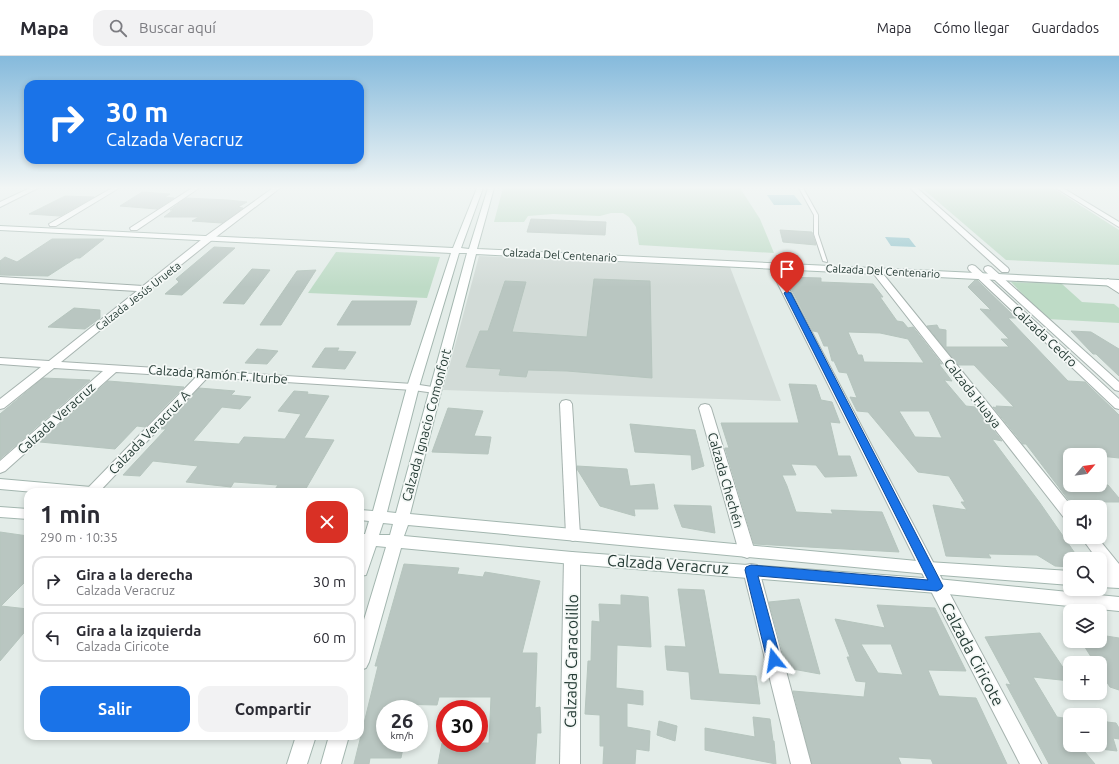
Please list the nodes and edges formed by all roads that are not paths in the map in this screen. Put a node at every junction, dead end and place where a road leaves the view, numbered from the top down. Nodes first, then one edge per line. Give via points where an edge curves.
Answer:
1 (58, 221) edge
2 (145, 221) edge
3 (234, 221) edge
4 (468, 221) edge
5 (482, 221) edge
6 (816, 221) edge
7 (950, 221) edge
8 (53, 224) junction
9 (1, 227) edge
10 (134, 228) junction
11 (219, 232) junction
12 (210, 238) junction
13 (458, 247) junction
14 (473, 248) junction
15 (825, 261) junction
16 (773, 266) junction
17 (972, 268) joint
18 (1005, 270) junction
19 (876, 271) junction
20 (984, 272) junction
21 (1119, 275) edge
22 (996, 276) junction
23 (0, 280) edge
24 (1108, 282) junction
25 (1119, 282) edge
26 (148, 289) junction
27 (1119, 290) edge
28 (0, 360) edge
29 (51, 364) junction
30 (113, 368) junction
31 (206, 373) junction
32 (413, 387) junction
33 (1119, 388) edge
34 (435, 390) junction
35 (566, 404) dead end
36 (0, 405) edge
37 (1119, 405) edge
38 (705, 408) dead end
39 (0, 468) edge
40 (0, 484) edge
41 (46, 488) edge
42 (95, 488) edge
43 (1063, 506) edge
44 (0, 512) edge
45 (24, 514) edge
46 (364, 515) edge
47 (378, 517) junction
48 (402, 518) junction
49 (573, 535) junction
50 (365, 540) edge
51 (395, 541) junction
52 (1094, 544) edge
53 (747, 552) junction
54 (572, 558) junction
55 (928, 568) junction
56 (751, 570) junction
57 (1119, 576) edge
58 (1063, 578) edge
59 (1107, 580) edge
60 (1119, 581) edge
61 (937, 586) junction
62 (1119, 604) edge
63 (364, 648) edge
64 (305, 740) edge
65 (338, 740) edge
66 (297, 764) edge
67 (331, 764) edge
68 (570, 764) edge
69 (801, 764) edge
70 (1031, 764) edge

1 - 8 street
2 - 10 street
3 - 11 street, Calzada Jesús Urueta
4 - 13 street, Calzada Ignacio Comonfort
5 - 14 street, Calzada Ignacio Comonfort
6 - 15 lane via 816,234
7 - 18 street
8 - 9 street, Calzada Del Centenario
8 - 10 street, Calzada Del Centenario
9 - 12 street, Calzada Del Centenario
10 - 11 street, Calzada Del Centenario
11 - 12 street, Calzada Jesús Urueta
11 - 13 street, Calzada Del Centenario
12 - 13 street, Calzada Del Centenario
12 - 26 street, Calzada Jesús Urueta
13 - 14 street, Calzada Del Centenario
13 - 32 street, Calzada Ignacio Comonfort
14 - 15 street, Calzada Del Centenario
14 - 16 street, Calzada Del Centenario
14 - 34 street, Calzada Ignacio Comonfort
15 - 17 street, Calzada Del Centenario
16 - 19 street, Calzada Del Centenario
16 - 55 street, Calzada Ciricote
17 - 20 street, Calzada Cedro
18 - 20 street, Calzada Del Centenario
18 - 21 street, Calzada Del Centenario
19 - 20 street, Calzada Del Centenario
19 - 43 street, Calzada Huaya
20 - 22 street, Calzada Cedro
20 - 37 street, Calzada Cedro
22 - 24 street
22 - 33 street, Calzada Cedro
23 - 26 street
24 - 25 street
24 - 27 street
26 - 29 street, Calzada Jesús Urueta
28 - 29 street, Calzada Ramón F. Iturbe
29 - 30 street, Calzada Ramón F. Iturbe
29 - 36 street, Calzada Jesús Urueta
30 - 31 street, Calzada Ramón F. Iturbe
30 - 39 street, Calzada Veracruz
31 - 32 street, Calzada Ramón F. Iturbe
31 - 42 street, Calzada Veracruz A
32 - 34 street, Calzada Ramón F. Iturbe
32 - 47 street, Calzada Ignacio Comonfort
34 - 48 street, Calzada Ignacio Comonfort
35 - 49 street
38 - 53 street, Calzada Chechén
40 - 41 street
44 - 45 street
46 - 47 street, Calzada Veracruz
47 - 48 street, Calzada Veracruz
47 - 50 street, Calzada Ignacio Comonfort
48 - 49 street, Calzada Veracruz
48 - 51 street, Calzada Ignacio Comonfort
49 - 53 street, Calzada Veracruz
50 - 51 street, Calzada Veracruz
51 - 54 street, Calzada Veracruz
51 - 63 street, Calzada Ignacio Comonfort
52 - 57 street
53 - 55 street, Calzada Veracruz
54 - 56 street, Calzada Veracruz
54 - 68 street, Calzada Caracolillo
55 - 58 street, Calzada Veracruz
55 - 61 street, Calzada Ciricote
56 - 61 street, Calzada Veracruz
56 - 69 street
59 - 60 street
61 - 62 street, Calzada Veracruz
61 - 70 street, Calzada Ciricote
64 - 66 street
65 - 67 street

